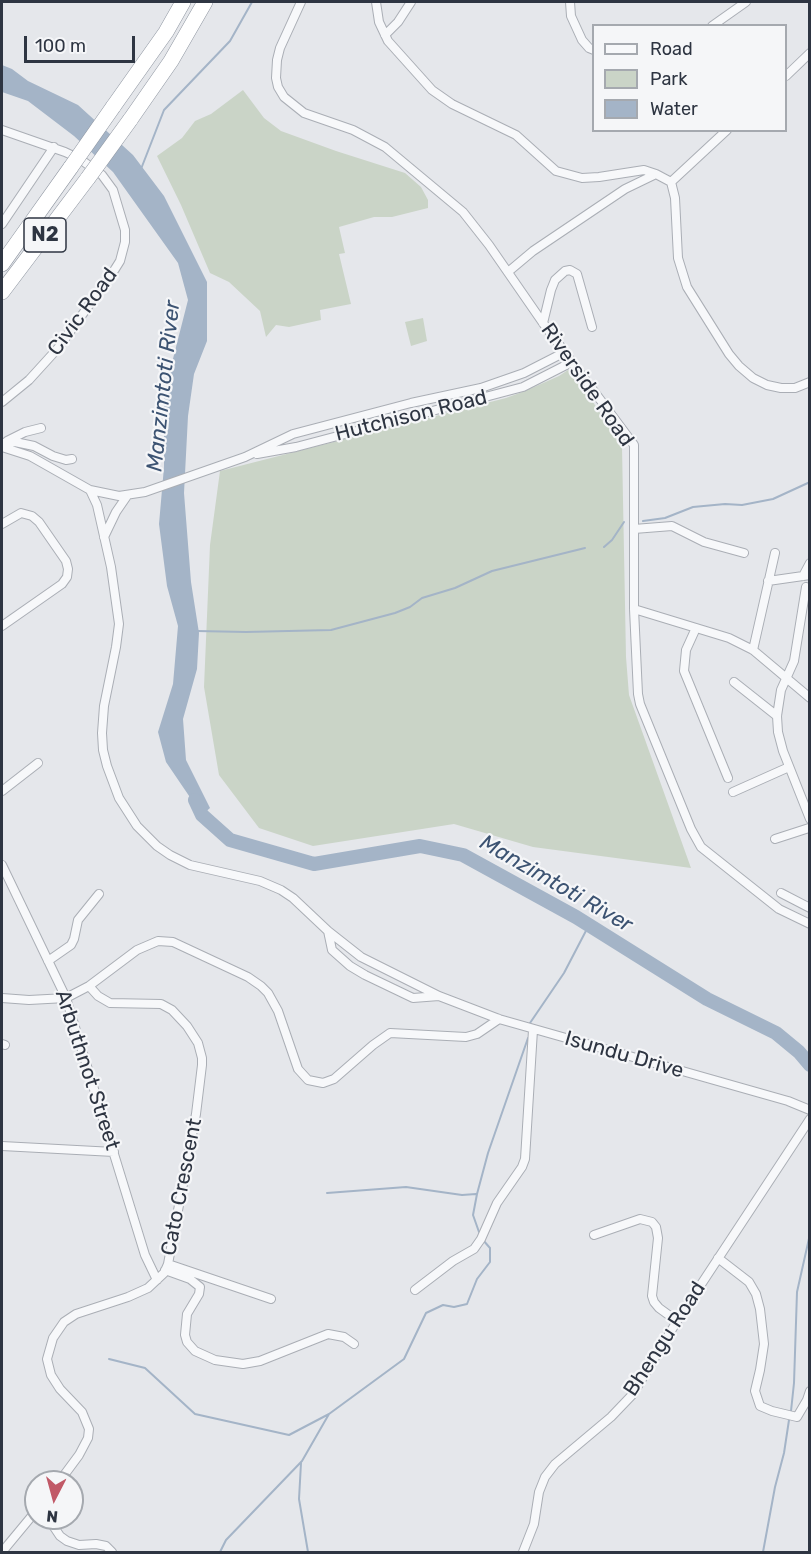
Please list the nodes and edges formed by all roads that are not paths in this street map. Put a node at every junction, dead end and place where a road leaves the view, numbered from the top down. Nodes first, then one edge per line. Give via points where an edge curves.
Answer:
1 (183, 2) edge
2 (205, 2) edge
3 (301, 2) edge
4 (376, 2) edge
5 (411, 2) edge
6 (570, 2) edge
7 (746, 2) edge
8 (715, 24) edge
9 (385, 35) junction
10 (592, 49) edge
11 (810, 53) edge
12 (787, 75) edge
13 (2, 130) edge
14 (725, 132) edge
15 (54, 147) junction
16 (656, 174) junction
17 (671, 182) junction
18 (2, 224) edge
19 (2, 264) edge
20 (508, 272) junction
21 (2, 292) edge
22 (543, 322) junction
23 (592, 327) dead end
24 (557, 342) junction
25 (565, 352) junction
26 (572, 362) junction
27 (542, 364) junction
28 (810, 382) edge
29 (2, 402) edge
30 (41, 428) dead end
31 (3, 444) edge
32 (245, 457) junction
33 (72, 459) dead end
34 (90, 490) junction
35 (127, 496) junction
36 (2, 524) edge
37 (634, 529) junction
38 (104, 537) junction
39 (744, 553) dead end
40 (775, 553) dead end
41 (810, 563) edge
42 (806, 575) edge
43 (768, 581) junction
44 (806, 587) dead end
45 (634, 609) junction
46 (2, 626) edge
47 (696, 628) junction
48 (753, 650) junction
49 (786, 677) junction
50 (734, 682) dead end
51 (809, 695) edge
52 (777, 716) junction
53 (38, 763) dead end
54 (789, 767) junction
55 (728, 778) dead end
56 (2, 791) edge
57 (733, 792) dead end
58 (810, 821) edge
59 (809, 828) edge
60 (775, 839) dead end
61 (2, 866) edge
62 (781, 893) dead end
63 (99, 894) dead end
64 (810, 908) edge
65 (810, 924) edge
66 (328, 931) junction
67 (48, 961) junction
68 (89, 986) junction
69 (439, 996) junction
70 (2, 998) edge
71 (66, 998) junction
72 (499, 1020) junction
73 (533, 1030) junction
74 (810, 1110) edge
75 (810, 1119) edge
76 (2, 1146) edge
77 (114, 1152) junction
78 (594, 1235) dead end
79 (718, 1258) junction
80 (167, 1267) junction
81 (157, 1280) junction
82 (415, 1290) dead end
83 (271, 1299) dead end
84 (677, 1321) junction
85 (354, 1344) dead end
86 (810, 1391) edge
87 (68, 1470) edge
88 (24, 1525) edge
89 (56, 1530) edge
90 (2, 1552) edge
91 (112, 1552) edge
92 (523, 1552) edge

1 - 19 highway, N2, bridge via 166,32
2 - 21 highway, N2, bridge via 171,62
3 - 20 street, Riverside Road via 280,48 278,87 293,106 316,119 372,139 402,160 463,212
4 - 9 street
5 - 9 street
6 - 10 street via 582,40
7 - 8 street
9 - 16 street via 437,96 516,135 556,171 582,178 644,170
11 - 12 street
13 - 15 street, Civic Road
14 - 17 street
15 - 18 street
15 - 29 street, Civic Road via 87,164 113,189 124,230 124,251 116,269 59,347
16 - 17 street
16 - 20 street via 625,189
17 - 28 street via 682,275 729,354 753,378 767,385 795,388
20 - 22 street, Riverside Road
22 - 23 street via 555,280 570,270 577,274
22 - 24 street, Riverside Road
24 - 25 street, Riverside Road
24 - 27 street
25 - 26 street, Riverside Road
25 - 27 street, Hutchison Road
26 - 32 street, Hutchison Road via 512,390
26 - 37 street, Riverside Road via 634,445
27 - 32 street, Hutchison Road via 481,388 293,434
30 - 31 street
31 - 33 street via 34,446 53,456
31 - 34 street
32 - 35 street, Hutchison Road
34 - 35 street, Hutchison Road
34 - 38 street, Isundu Drive
35 - 38 street
36 - 46 street via 17,515 28,514 36,519 68,569 62,584
37 - 39 street via 672,526 704,542
37 - 45 street, Riverside Road
38 - 66 street, Isundu Drive via 119,624 102,733 106,766 119,798 137,826 170,855 190,865 260,881 281,890
40 - 43 street
41 - 42 street
42 - 43 street
43 - 48 street
44 - 49 street via 794,661
45 - 47 street
45 - 65 street, Riverside Road via 640,704 701,847 779,909
47 - 48 street
47 - 55 street via 686,650 684,671
48 - 49 street
49 - 51 street
49 - 52 street
50 - 52 street
52 - 54 street
53 - 56 street
54 - 57 street
54 - 58 street
58 - 59 street
59 - 60 street
61 - 67 street, Arbuthnot Street
62 - 64 street
63 - 67 street via 78,920 71,945
66 - 69 street, Isundu Drive via 361,957
66 - 69 street, Isundu Drive via 332,950 365,975 413,998
67 - 71 street, Arbuthnot Street
68 - 71 street
68 - 72 street via 147,945 166,941 184,946 261,986 278,1011 298,1069 308,1080 323,1083 334,1080 390,1033 466,1037
68 - 80 street, Cato Crescent via 110,1003 161,1004 172,1010 198,1043 202,1058 196,1114
69 - 72 street, Isundu Drive
70 - 71 street
71 - 77 street, Arbuthnot Street
72 - 73 street, Isundu Drive
73 - 74 street, Isundu Drive
73 - 82 street via 519,1175 497,1203 474,1249
75 - 79 street, Bhengu Road
76 - 77 street
77 - 81 street, Arbuthnot Street via 148,1264
78 - 84 street via 640,1219 652,1222 658,1233 652,1296
79 - 84 street, Bhengu Road
79 - 86 street via 749,1281 758,1301 764,1332 754,1391 760,1406 796,1417
80 - 81 street, Cato Crescent
80 - 83 street
80 - 85 street via 200,1287 187,1314 184,1335 195,1351 215,1360 243,1364 260,1361 328,1334
81 - 87 street, Cato Crescent via 128,1297 76,1314 64,1322 53,1338 47,1359 51,1376 82,1412 89,1429 88,1438
84 - 92 street, Bhengu Road via 633,1394 545,1477
88 - 90 street
89 - 91 street via 67,1541 106,1546

